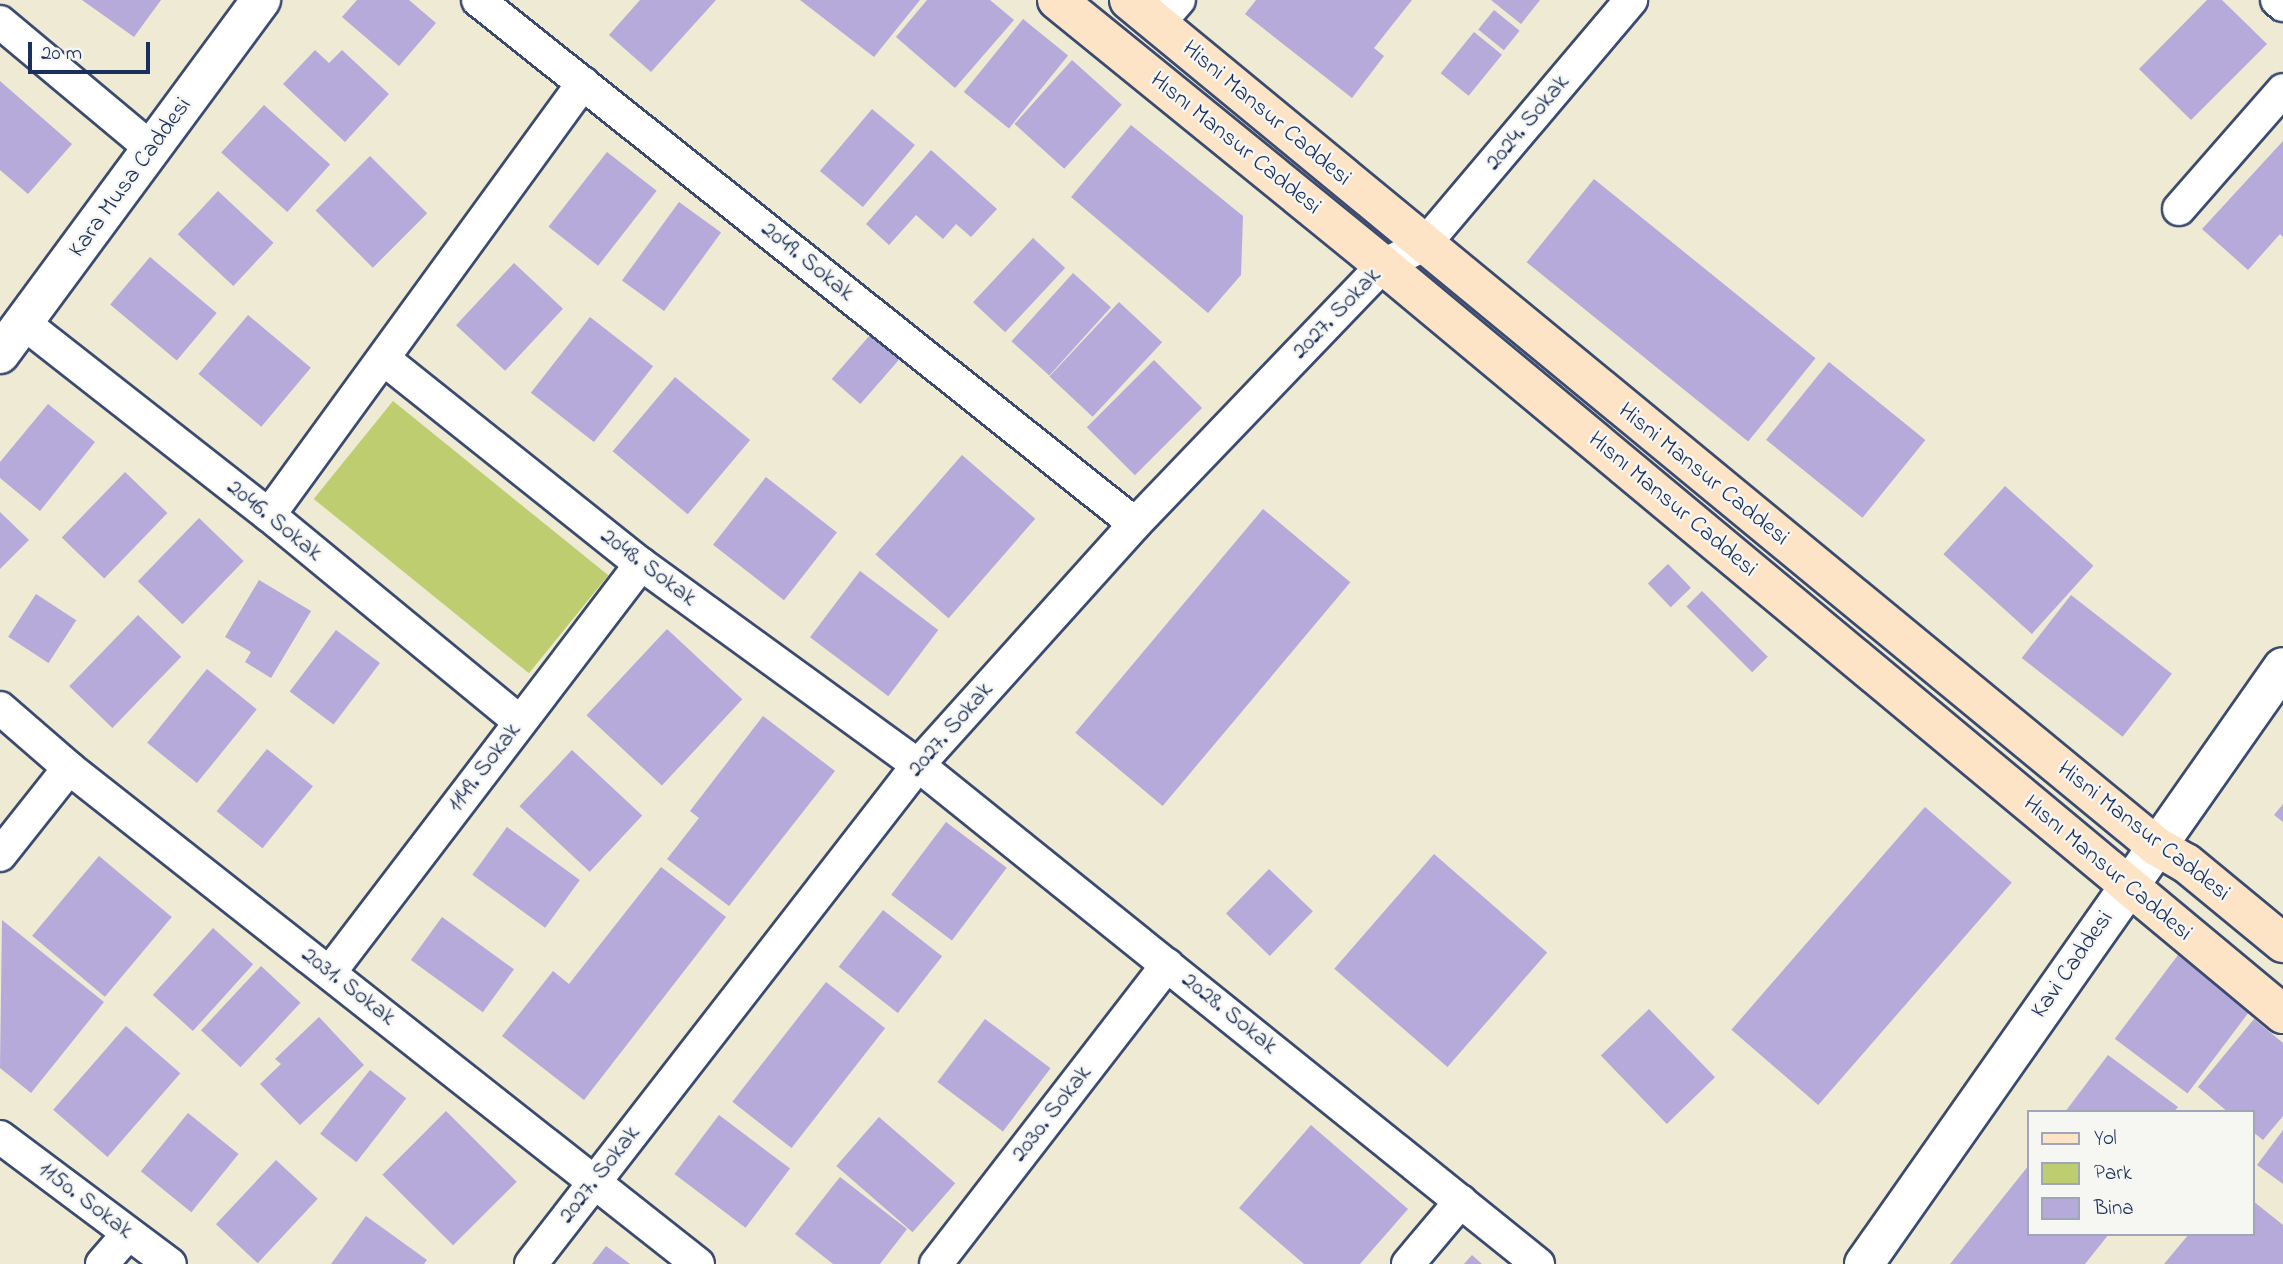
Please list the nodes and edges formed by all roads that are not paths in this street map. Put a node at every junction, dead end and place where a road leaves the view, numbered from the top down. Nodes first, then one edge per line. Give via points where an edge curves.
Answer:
1 (261, 0) edge
2 (478, 0) edge
3 (1057, 0) edge
4 (1129, 0) edge
5 (1631, 0) edge
6 (2277, 0) edge
7 (2283, 5) edge
8 (1168, 12) edge
9 (0, 22) edge
10 (583, 83) junction
11 (2283, 90) edge
12 (152, 149) junction
13 (2179, 209) dead end
14 (1424, 245) junction
15 (1383, 265) junction
16 (25, 324) junction
17 (0, 354) edge
18 (385, 360) junction
19 (269, 515) junction
20 (1135, 524) junction
21 (640, 564) junction
22 (2283, 667) edge
23 (0, 708) edge
24 (520, 722) junction
25 (918, 765) junction
26 (69, 768) junction
27 (2156, 846) junction
28 (0, 855) edge
29 (2128, 886) junction
30 (2283, 943) edge
31 (1167, 965) junction
32 (330, 972) junction
33 (2283, 1014) edge
34 (0, 1137) edge
35 (595, 1182) junction
36 (1461, 1200) junction
37 (128, 1234) junction
38 (102, 1264) edge
39 (170, 1264) edge
40 (531, 1264) edge
41 (698, 1264) edge
42 (936, 1264) edge
43 (1408, 1264) edge
44 (1538, 1264) edge
45 (1864, 1264) edge

1 - 12 street, Kara Musa Caddesi
2 - 10 street, 2049. Sokak
3 - 15 main road, Hısnı Mansur Caddesi
4 - 8 main road, Hisni Mansur Caddesi
5 - 14 street, 2024. Sokak
6 - 7 street
8 - 14 main road, Hisni Mansur Caddesi
9 - 12 street
10 - 18 street
10 - 20 street, 2049. Sokak
11 - 13 street
12 - 16 street, Kara Musa Caddesi
14 - 15 street, 2027. Sokak
14 - 27 main road, Hisni Mansur Caddesi
15 - 20 street, 2027. Sokak
15 - 29 main road, Hısnı Mansur Caddesi
16 - 17 street, Kara Musa Caddesi
16 - 19 street, 2046. Sokak
18 - 19 street
18 - 21 street, 2048. Sokak
19 - 24 street, 2046. Sokak
20 - 25 street, 2027. Sokak
21 - 24 street, 1149. Sokak
21 - 25 street, 2048. Sokak
22 - 27 street, Kavi Caddesi
23 - 26 street, 2031. Sokak
24 - 32 street, 1149. Sokak
25 - 31 street, 2028. Sokak
25 - 35 street, 2027. Sokak
26 - 28 street
26 - 32 street, 2031. Sokak
27 - 29 street, Kavi Caddesi
27 - 30 main road, Hisni Mansur Caddesi via 2186,863
29 - 33 main road, Hısnı Mansur Caddesi
29 - 45 street, Kavi Caddesi
31 - 36 street, 2028. Sokak
31 - 42 street, 2030. Sokak
32 - 35 street, 2031. Sokak
34 - 37 street, 1150. Sokak
35 - 40 street, 2027. Sokak
35 - 41 street, 2031. Sokak
36 - 43 street
36 - 44 street, 2028. Sokak
37 - 38 street
37 - 39 street, 1150. Sokak

